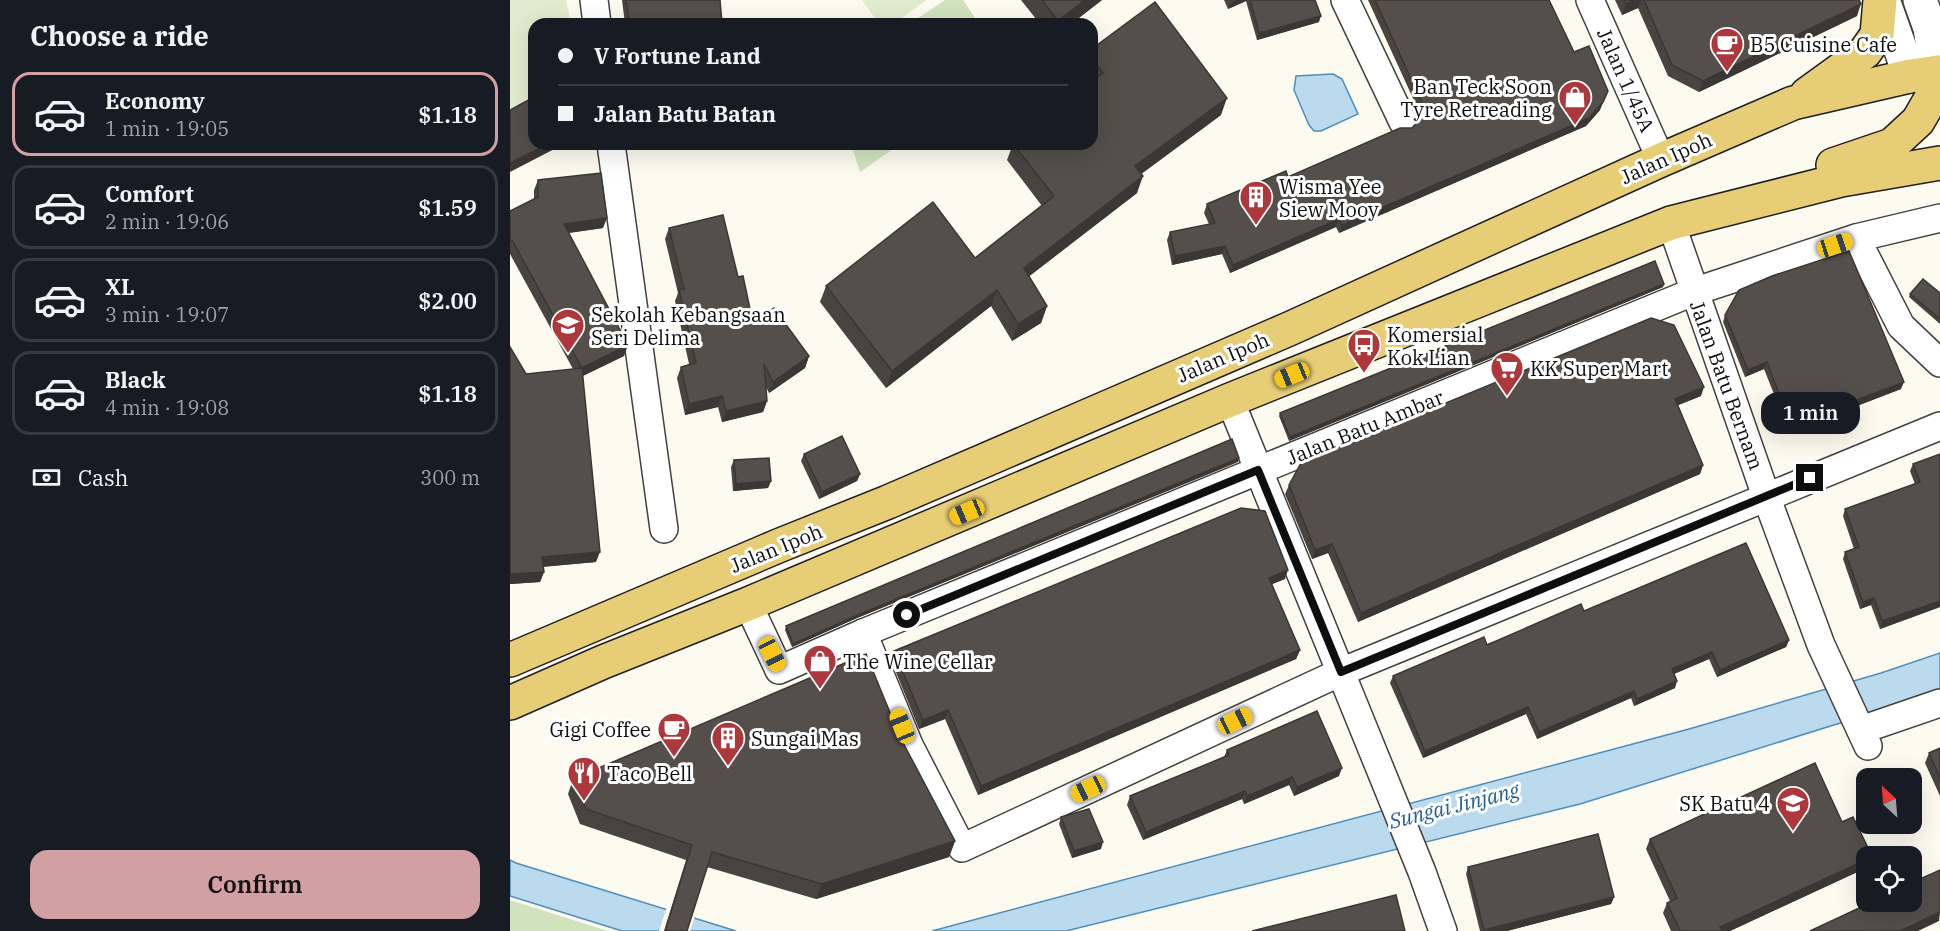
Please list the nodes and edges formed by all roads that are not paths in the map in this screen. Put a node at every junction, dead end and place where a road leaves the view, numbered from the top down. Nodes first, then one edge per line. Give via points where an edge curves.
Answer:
1 (594, 0) edge
2 (1344, 0) edge
3 (1590, 0) edge
4 (1882, 0) edge
5 (1920, 0) edge
6 (596, 18) edge
7 (1932, 83) edge
8 (1793, 104) junction
9 (1403, 122) dead end
10 (612, 150) edge
11 (1661, 160) junction
12 (1940, 163) edge
13 (1940, 218) edge
14 (1671, 223) junction
15 (1856, 238) junction
16 (1694, 292) junction
17 (1940, 363) edge
18 (1230, 400) junction
19 (1940, 426) edge
20 (1258, 470) junction
21 (1766, 496) junction
22 (664, 529) dead end
23 (748, 604) junction
24 (863, 633) junction
25 (510, 660) edge
26 (1341, 672) junction
27 (1940, 703) edge
28 (510, 704) edge
29 (1443, 931) edge

1 - 6 street
2 - 9 street
3 - 11 street, Jalan 1/45A
4 - 7 street
4 - 8 main road via 1877,35 1865,52
5 - 7 street via 1930,28
7 - 8 main road, Jalan Ipoh
7 - 14 main road via 1918,121 1892,145
8 - 11 main road, Jalan Ipoh
10 - 22 street
11 - 25 main road, Jalan Ipoh via 1279,333
12 - 14 main road, Jalan Ipoh via 1841,180
13 - 15 street, Jalan Batu Ambar
14 - 16 street, Jalan Batu Bernam
14 - 18 main road, Jalan Ipoh
15 - 16 street, Jalan Batu Ambar
15 - 17 street via 1901,326
16 - 20 street, Jalan Batu Ambar
16 - 21 street, Jalan Batu Bernam
18 - 20 street
18 - 23 main road, Jalan Ipoh
19 - 21 street
20 - 24 street, Jalan Batu Ambar
20 - 26 street
21 - 26 street
21 - 27 street, Jalan Batu Bernam via 1821,645 1861,730
23 - 24 street, Jalan Batu Ambar via 779,670
23 - 28 main road, Jalan Ipoh
24 - 26 street via 909,745 962,848
26 - 29 street

